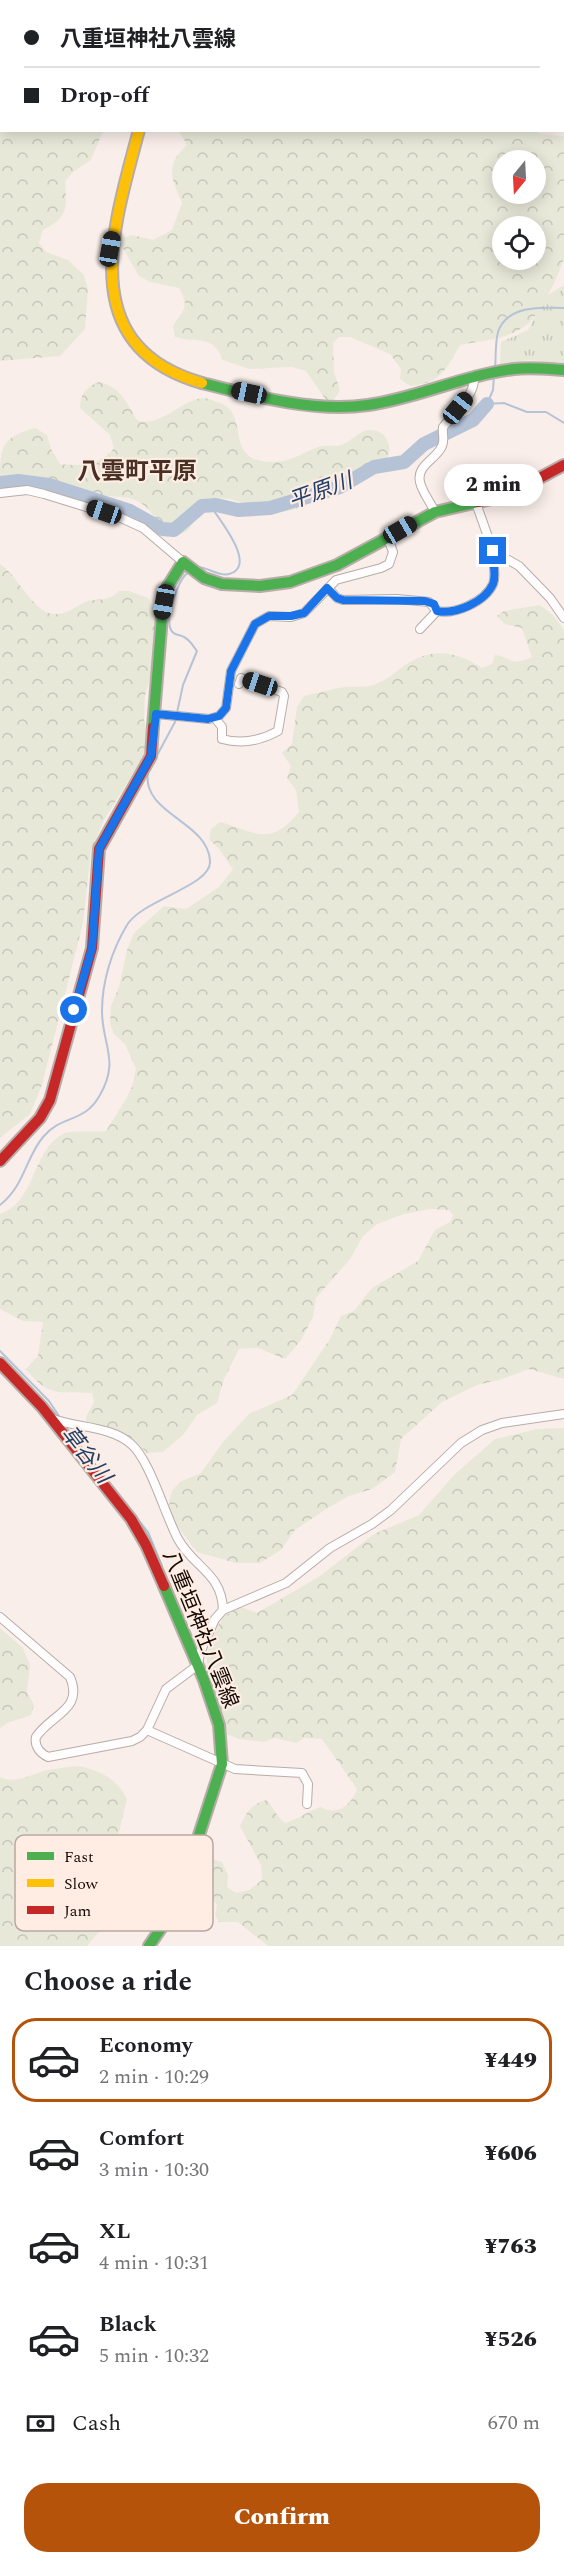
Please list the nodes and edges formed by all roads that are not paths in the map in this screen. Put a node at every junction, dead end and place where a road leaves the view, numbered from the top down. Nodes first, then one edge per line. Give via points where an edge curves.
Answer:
1 (138, 132) edge
2 (564, 370) edge
3 (474, 376) junction
4 (564, 465) edge
5 (0, 493) edge
6 (476, 503) junction
7 (435, 512) junction
8 (388, 538) junction
9 (493, 551) junction
10 (189, 566) junction
11 (327, 588) junction
12 (437, 611) junction
13 (564, 618) edge
14 (420, 629) dead end
15 (239, 684) dead end
16 (156, 714) junction
17 (215, 718) junction
18 (0, 1161) edge
19 (0, 1363) edge
20 (564, 1414) edge
21 (59, 1421) junction
22 (223, 1610) junction
23 (0, 1617) edge
24 (198, 1665) junction
25 (147, 1730) junction
26 (222, 1764) junction
27 (307, 1804) dead end
28 (200, 1835) edge
29 (160, 1931) edge
30 (148, 1946) edge

1 - 3 main road via 112,237 109,273 119,318 135,343 154,361 196,382 333,407 372,405
2 - 3 main road via 536,367
3 - 7 street via 474,386 443,434 440,450 425,464 420,476
4 - 6 main road via 518,491
5 - 10 street via 27,490 118,517 143,528
6 - 7 main road
6 - 9 street
7 - 8 main road
8 - 10 main road via 328,569 275,585 222,584 204,578
8 - 11 street via 393,552 389,564 343,577
9 - 12 street via 495,574 487,592 454,611
9 - 13 street via 519,566
10 - 16 main road via 173,574 164,602
11 - 12 street via 343,600 425,601 434,604
11 - 17 street via 304,613 269,616 255,624 231,671 226,708
12 - 14 street
15 - 17 street via 241,678 282,692 278,731 236,743 222,739 222,727
16 - 17 street
16 - 18 main road via 151,756 99,849 92,948 50,1100 40,1118
19 - 21 main road, 八重垣神社八雲線
20 - 22 street via 502,1423 471,1436 372,1524 330,1548 286,1583
21 - 22 street via 118,1436 133,1445 180,1542 222,1593
21 - 24 main road, 八重垣神社八雲線 via 131,1519 150,1553
22 - 24 street via 215,1619
23 - 25 street via 70,1677 74,1687 68,1708 36,1737 42,1754 48,1757 132,1741
24 - 25 street via 166,1689
24 - 26 main road, 八重垣神社八雲線 via 219,1725
25 - 26 street
26 - 27 street via 246,1771 302,1773 308,1784
26 - 28 main road, 八重垣神社八雲線
29 - 30 main road, 八重垣神社八雲線

